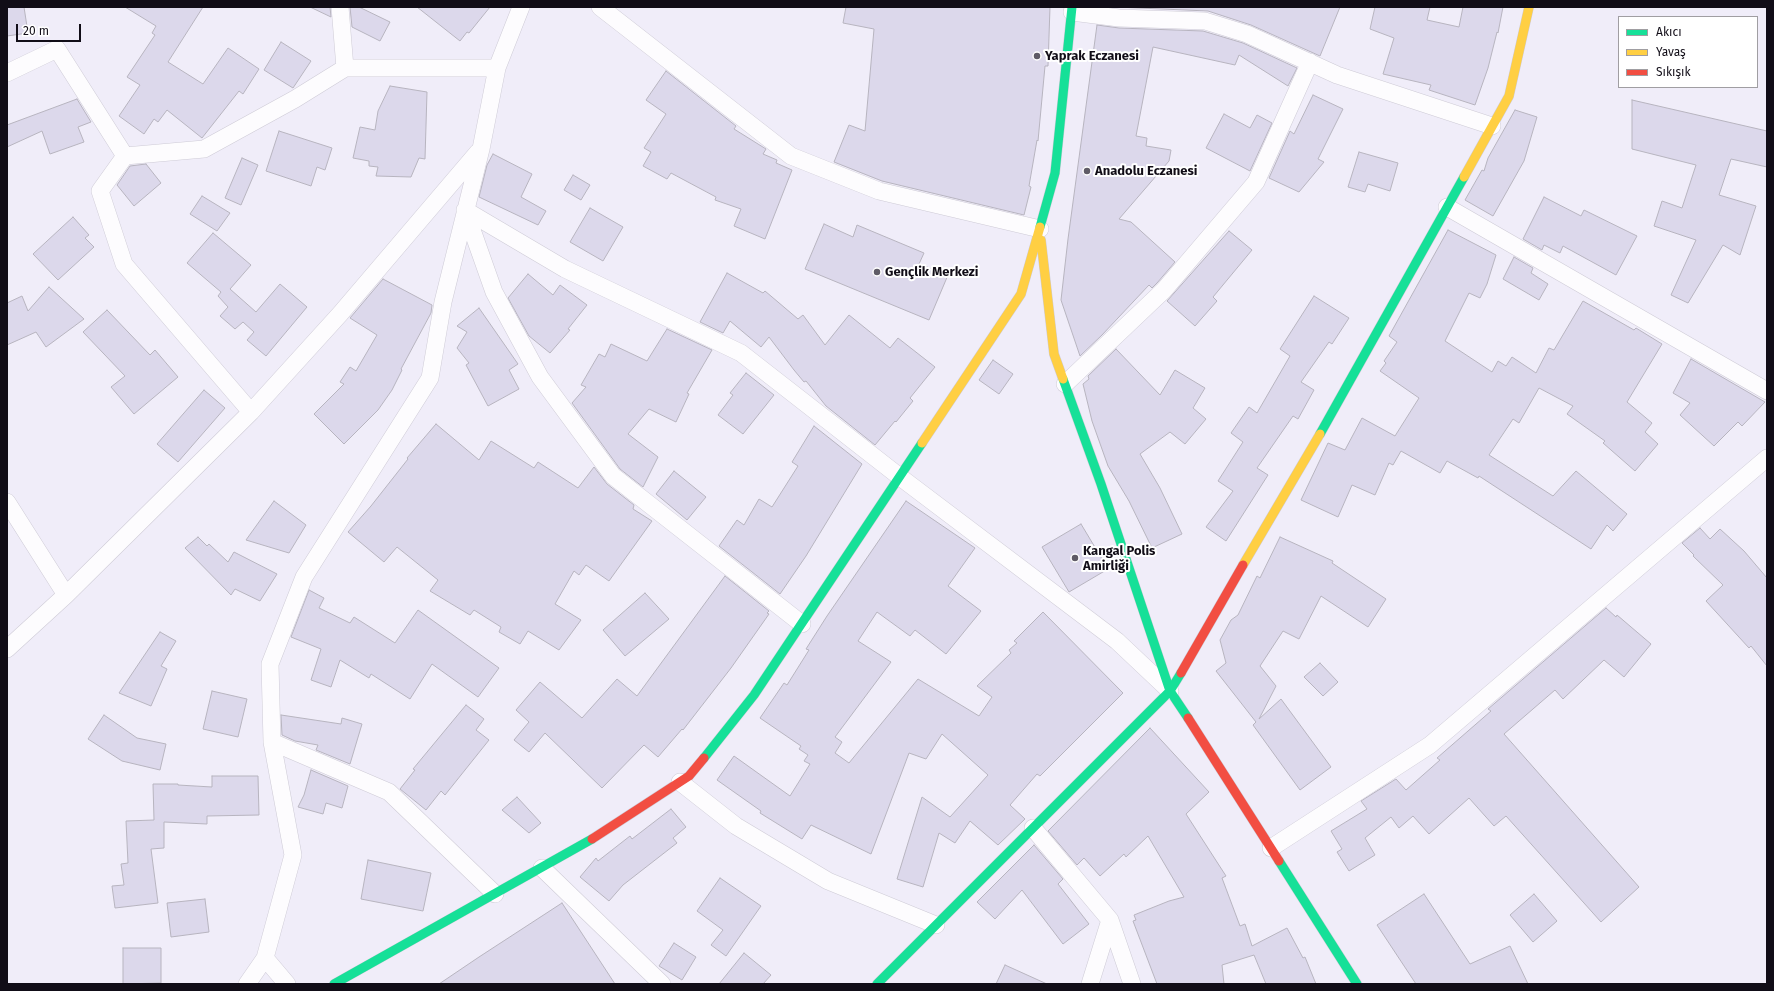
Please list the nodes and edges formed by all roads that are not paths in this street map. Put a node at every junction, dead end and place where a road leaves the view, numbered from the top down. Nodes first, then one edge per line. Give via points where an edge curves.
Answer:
1 (340, 7) edge
2 (521, 7) edge
3 (600, 7) edge
4 (1529, 7) edge
5 (1072, 9) edge
6 (1310, 62) junction
7 (345, 68) junction
8 (497, 68) junction
9 (7, 73) edge
10 (1492, 126) junction
11 (481, 149) junction
12 (125, 156) junction
13 (1447, 208) junction
14 (465, 210) junction
15 (1040, 230) junction
16 (1064, 384) junction
17 (1767, 391) edge
18 (251, 412) junction
19 (1767, 458) edge
20 (900, 477) junction
21 (7, 502) edge
22 (66, 595) junction
23 (802, 624) junction
24 (7, 649) edge
25 (1170, 691) junction
26 (272, 742) junction
27 (680, 782) junction
28 (1033, 828) junction
29 (1271, 848) junction
30 (542, 868) junction
31 (495, 894) junction
32 (1110, 920) junction
33 (936, 925) junction
34 (265, 958) junction
35 (247, 984) edge
36 (287, 984) edge
37 (334, 984) edge
38 (662, 984) edge
39 (877, 984) edge
40 (1090, 984) edge
41 (1132, 984) edge
42 (1356, 984) edge

1 - 7 street
2 - 8 street
3 - 15 street via 791,156 879,191
4 - 10 street via 1509,96
5 - 6 street via 1119,18 1206,21 1247,34
5 - 15 street via 1056,173
6 - 10 street via 1337,74
6 - 16 street via 1256,182 1164,290
7 - 8 street
7 - 12 street via 204,149
8 - 11 street
9 - 12 street via 58,49
10 - 13 street
11 - 14 street
11 - 18 street via 340,314
12 - 18 street via 100,191 124,264
13 - 17 street
13 - 25 street via 1312,449
14 - 20 street via 565,269 741,353
14 - 23 street via 494,292 540,377 613,476
14 - 26 street via 442,302 430,378 304,577 270,664
15 - 16 street via 1054,354
15 - 20 street via 1021,294
16 - 25 street via 1101,484
18 - 22 street
19 - 29 street via 1430,745
20 - 23 street
20 - 25 street via 1117,641
21 - 22 street
22 - 24 street
23 - 27 street via 754,695 689,776
25 - 28 street
25 - 29 street
26 - 31 street via 389,792
26 - 34 street via 293,854
27 - 30 street via 586,843
27 - 33 street via 736,826 828,881
28 - 32 street
28 - 33 street
29 - 42 street
30 - 31 street
30 - 38 street
31 - 37 street
32 - 40 street
32 - 41 street
33 - 39 street
34 - 35 street
34 - 36 street

